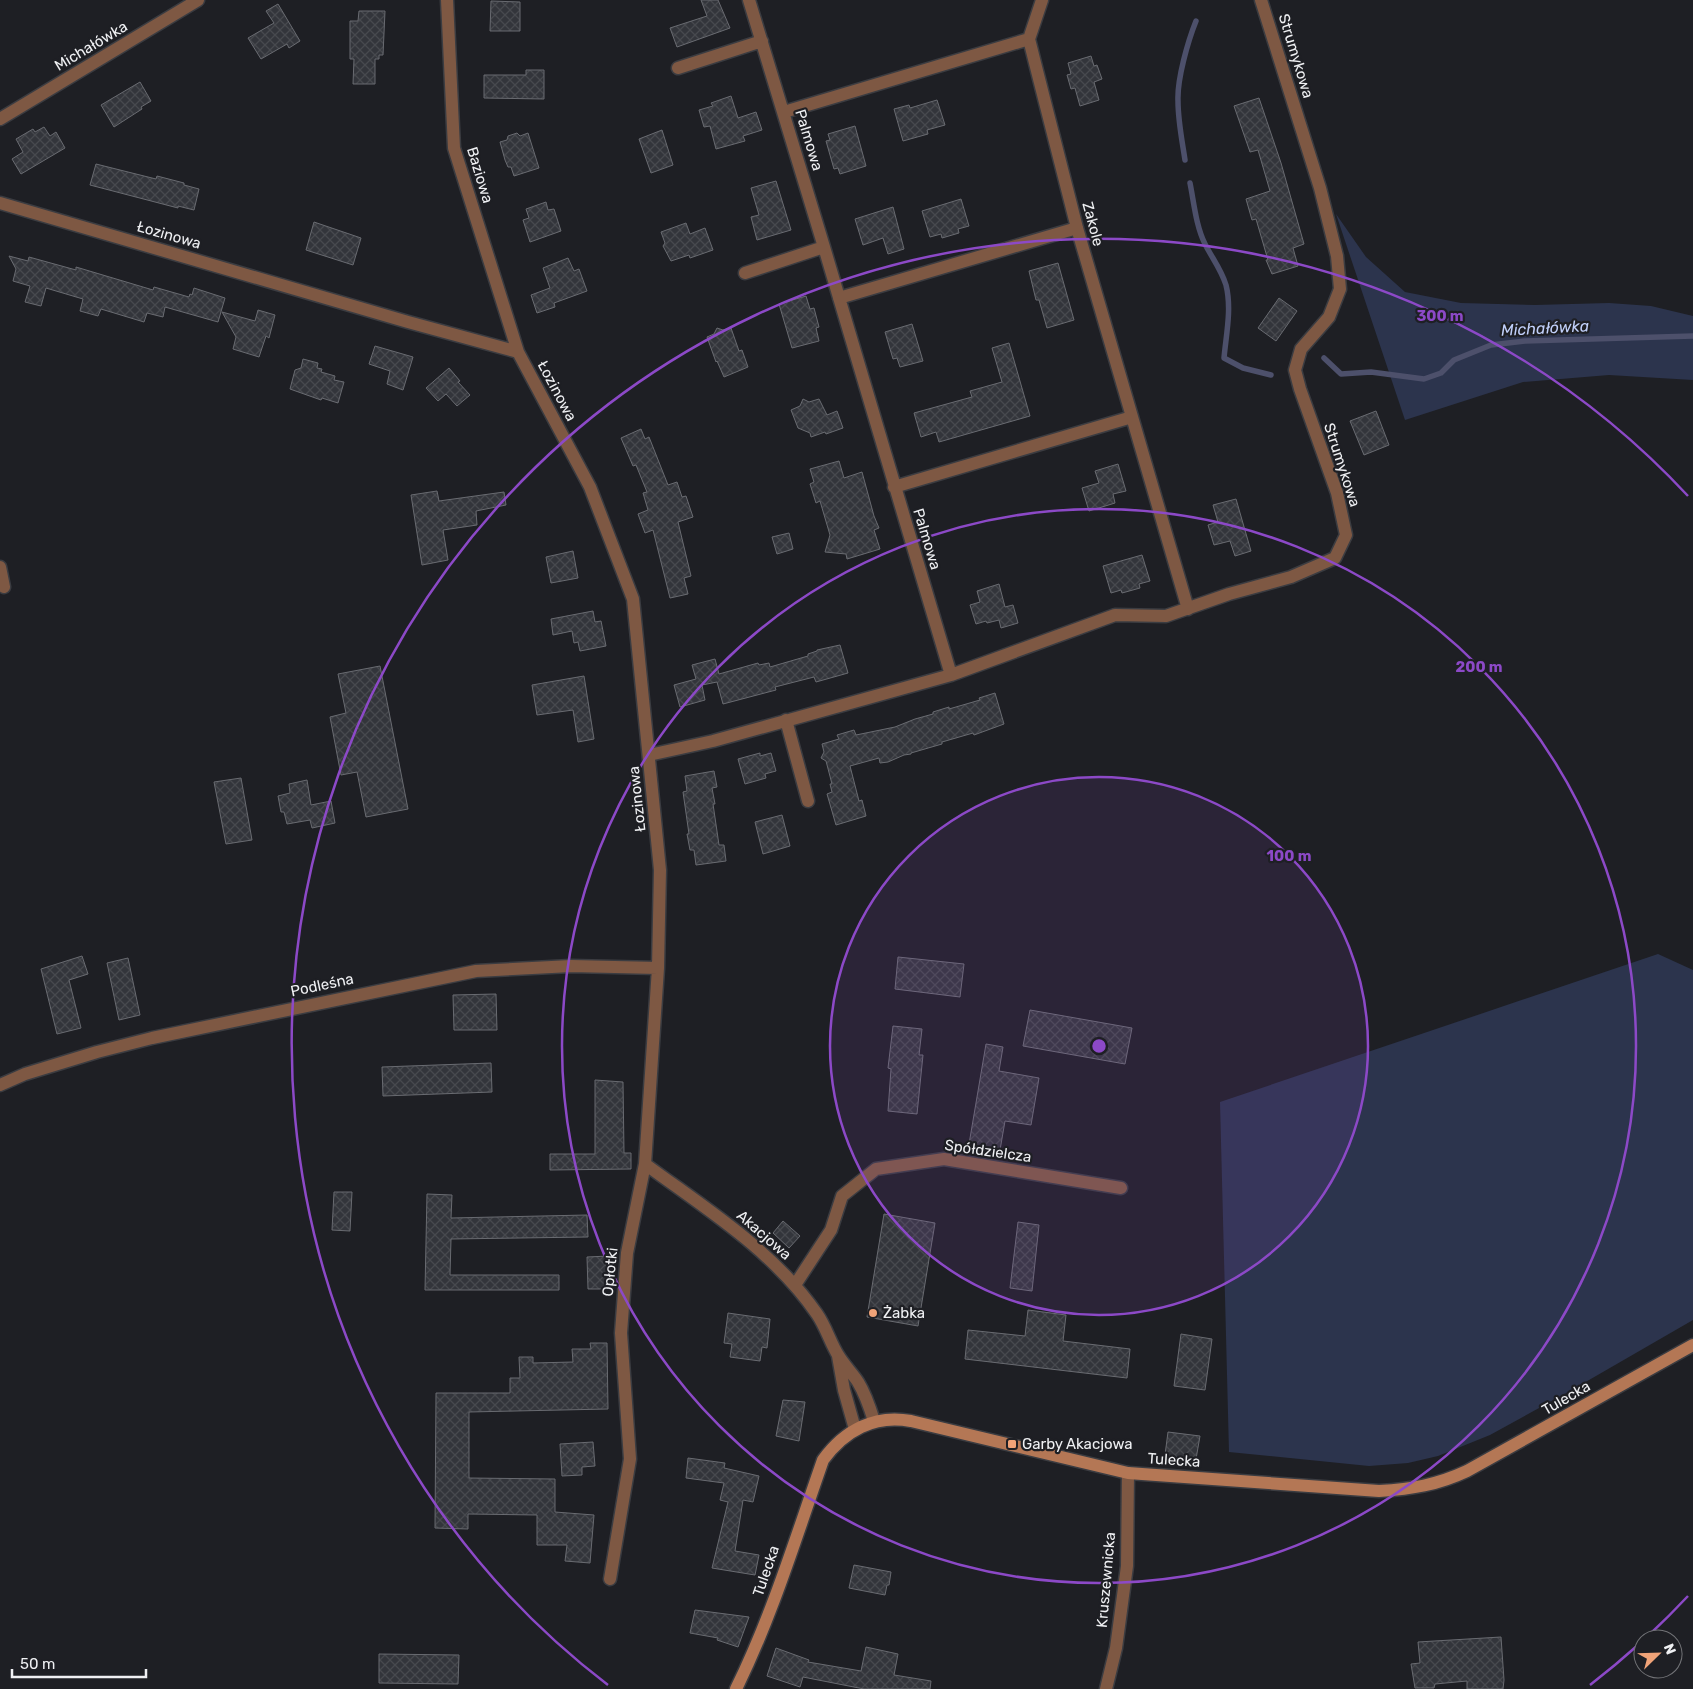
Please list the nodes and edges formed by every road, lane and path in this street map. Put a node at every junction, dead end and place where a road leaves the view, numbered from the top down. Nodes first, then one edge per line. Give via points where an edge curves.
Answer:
1 (198, 0) edge
2 (447, 0) edge
3 (749, 0) edge
4 (1042, 0) edge
5 (1261, 0) edge
6 (1029, 38) junction
7 (762, 41) junction
8 (678, 68) dead end
9 (784, 112) junction
10 (0, 119) edge
11 (0, 203) edge
12 (1077, 228) junction
13 (824, 248) junction
14 (745, 274) dead end
15 (839, 298) junction
16 (518, 352) junction
17 (1132, 417) junction
18 (894, 486) junction
19 (0, 567) edge
20 (4, 587) dead end
21 (1188, 609) junction
22 (950, 675) junction
23 (786, 720) junction
24 (649, 756) junction
25 (808, 801) dead end
26 (658, 968) junction
27 (0, 1085) edge
28 (645, 1164) junction
29 (1121, 1188) dead end
30 (794, 1285) junction
31 (1693, 1345) edge
32 (837, 1354) junction
33 (874, 1421) junction
34 (855, 1430) junction
35 (1128, 1473) junction
36 (610, 1580) dead end
37 (736, 1689) edge
38 (1106, 1689) edge

1 - 10 street, Michałówka
2 - 16 street, Baziowa via 454,148
3 - 7 street, Palmowa
4 - 6 street
5 - 21 street, Strumykowa via 1320,188 1337,256 1340,289 1328,317 1301,349 1295,370 1337,493 1346,535 1335,558 1291,577
6 - 9 street
6 - 12 street, Zakole
7 - 8 street
7 - 9 street, Palmowa
9 - 13 street, Palmowa
11 - 16 street, Łozinowa
12 - 15 street
12 - 17 street, Zakole
13 - 14 street
13 - 15 street, Palmowa
15 - 18 street, Palmowa
16 - 24 street, Łozinowa via 590,488 633,599
17 - 18 street
17 - 21 street, Zakole
18 - 22 street, Palmowa
19 - 20 street
21 - 22 street, Strumykowa via 1166,616 1116,615
22 - 23 street
23 - 24 street
23 - 25 street
24 - 26 street, Łozinowa via 660,870
26 - 27 street, Podleśna via 571,966 476,971 152,1038 34,1071
26 - 28 street, Opłotki
28 - 30 street, Akacjowa via 748,1240
28 - 36 street, Opłotki via 627,1254 621,1333 630,1458
29 - 30 street, Spółdzielcza via 944,1159 876,1169 842,1196 831,1230
30 - 32 street, Akacjowa via 818,1315
31 - 35 street, Tulecka via 1467,1471 1428,1486 1379,1491
32 - 33 street, Akacjowa via 859,1383
32 - 34 street, Akacjowa
33 - 34 street, Tulecka
33 - 35 street, Tulecka via 905,1420
34 - 37 street, Tulecka via 832,1447 823,1460 768,1616
35 - 38 street, Kruszewnicka via 1127,1566 1116,1648

